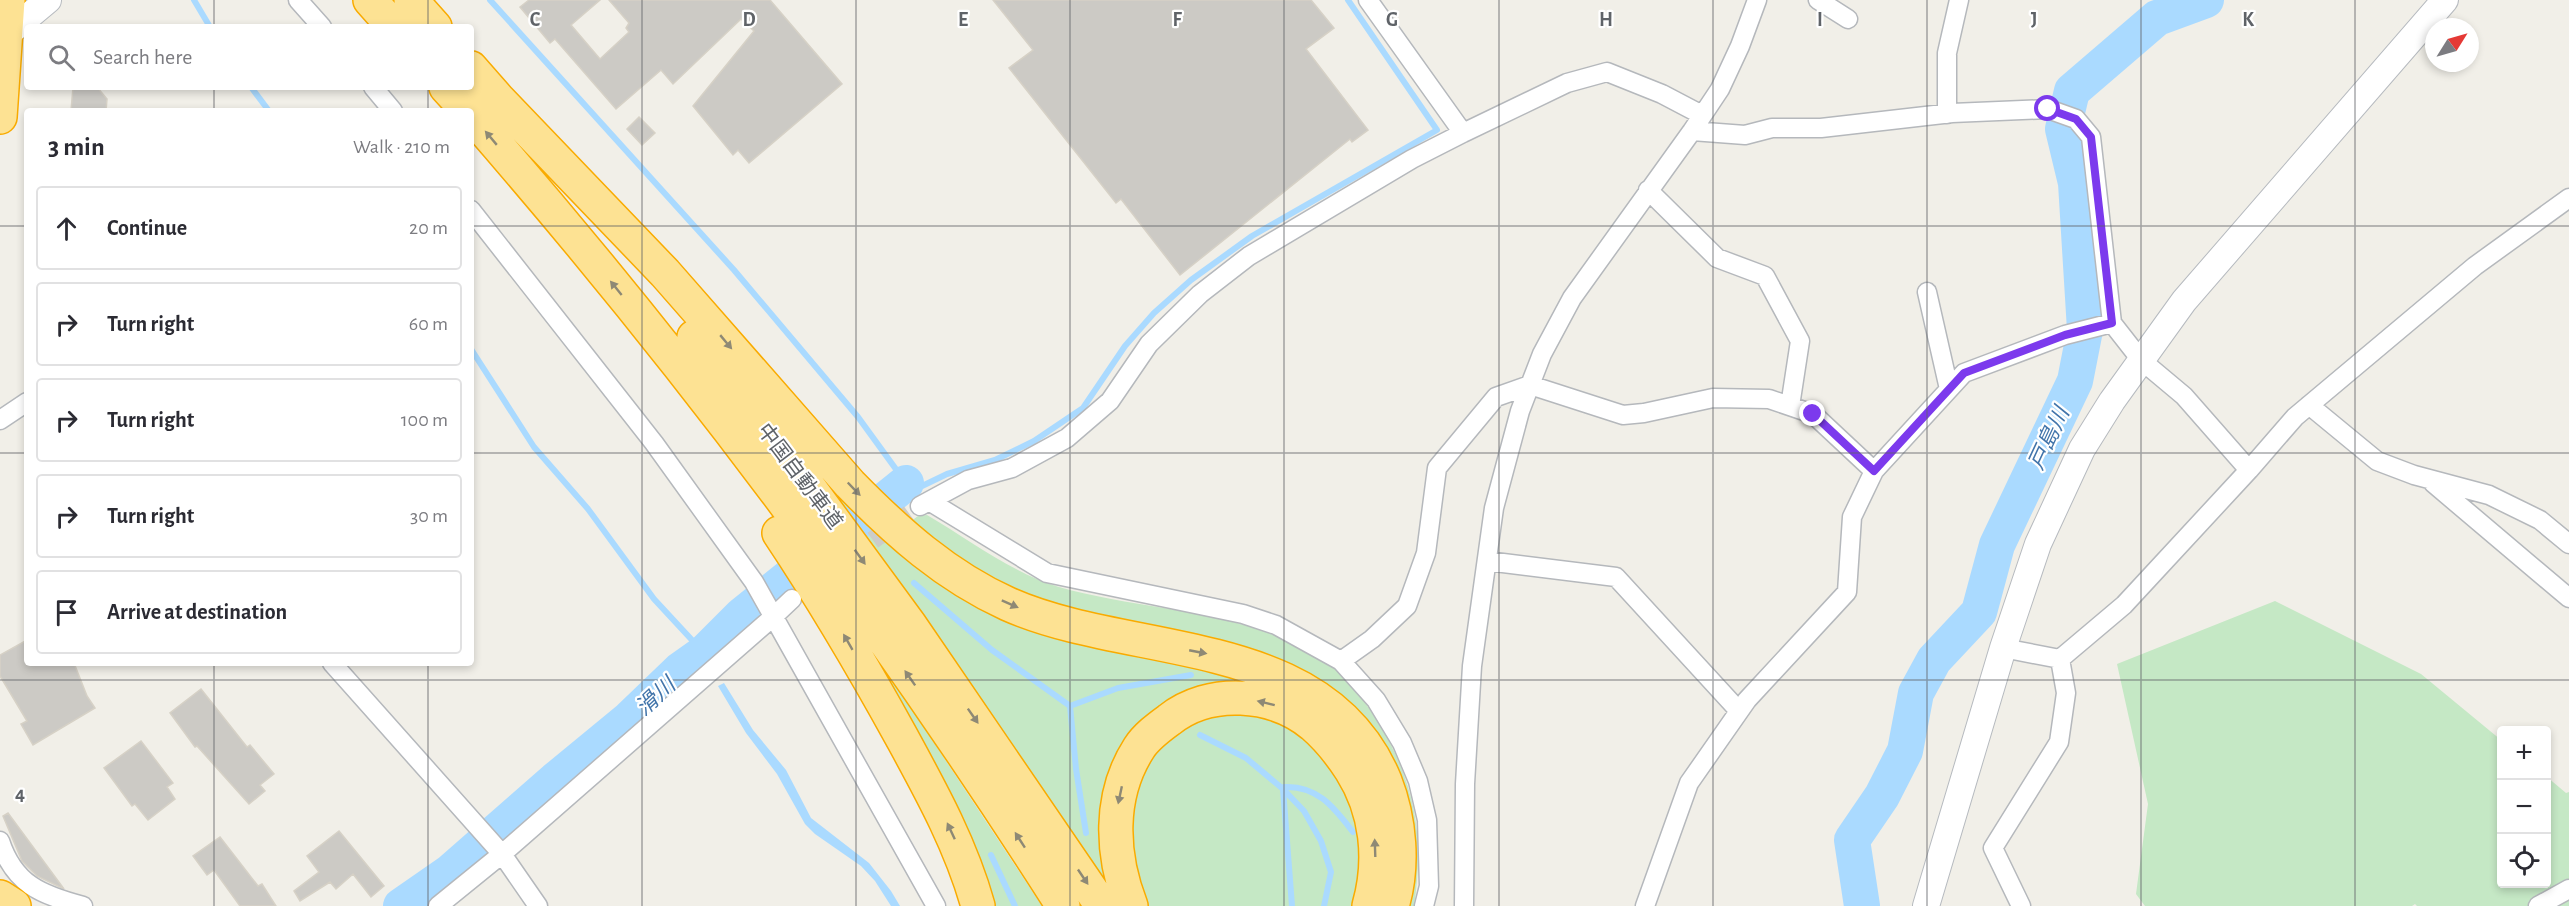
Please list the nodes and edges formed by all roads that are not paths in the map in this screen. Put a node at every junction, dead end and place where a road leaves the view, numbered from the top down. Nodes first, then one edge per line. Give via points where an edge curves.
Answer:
1 (8, 0) edge
2 (48, 0) edge
3 (298, 0) edge
4 (370, 0) edge
5 (411, 0) edge
6 (1368, 0) edge
7 (1757, 0) edge
8 (1818, 0) edge
9 (1959, 0) edge
10 (2445, 0) edge
11 (1848, 19) dead end
12 (319, 24) edge
13 (390, 24) edge
14 (432, 24) edge
15 (5, 36) junction
16 (474, 76) edge
17 (376, 90) edge
18 (449, 90) edge
19 (485, 107) edge
20 (390, 108) edge
21 (465, 108) edge
22 (1947, 114) junction
23 (1702, 115) junction
24 (0, 117) edge
25 (1692, 131) junction
26 (1463, 133) junction
27 (1648, 190) junction
28 (2569, 198) edge
29 (474, 214) edge
30 (1927, 292) dead end
31 (639, 317) junction
32 (2106, 324) junction
33 (2141, 360) junction
34 (1530, 385) junction
35 (1949, 389) junction
36 (24, 404) edge
37 (2309, 405) junction
38 (1790, 406) junction
39 (0, 420) edge
40 (2249, 470) junction
41 (1874, 471) junction
42 (2428, 478) junction
43 (2569, 544) edge
44 (1487, 561) junction
45 (792, 598) dead end
46 (2569, 598) edge
47 (773, 617) junction
48 (2003, 648) junction
49 (2060, 659) junction
50 (1341, 661) junction
51 (335, 666) edge
52 (1739, 711) junction
53 (0, 840) edge
54 (502, 854) junction
55 (2569, 889) edge
56 (0, 897) edge
57 (14, 906) edge
58 (83, 906) edge
59 (438, 906) edge
60 (538, 906) edge
61 (936, 906) edge
62 (978, 906) edge
63 (1063, 906) edge
64 (1102, 906) edge
65 (1131, 906) edge
66 (1369, 906) edge
67 (1392, 906) edge
68 (1424, 906) edge
69 (1464, 906) edge
70 (1645, 906) edge
71 (1926, 906) edge
72 (2021, 906) edge
73 (2538, 906) edge

1 - 15 highway
2 - 15 street
3 - 12 street
4 - 13 highway
5 - 14 highway
6 - 26 street
7 - 23 street via 1720,89
8 - 11 street
9 - 22 street via 1947,53
10 - 33 street via 2184,301
15 - 24 highway
16 - 19 highway, 中国自動車道
17 - 20 street
18 - 21 highway
31 -> 19 highway, 中国自動車道
19 -> 64 highway, 中国自動車道 via 599,219 782,451 910,624
19 -> 67 highway via 665,273 850,484 882,517 944,568 976,588 1039,616 1265,670 1332,709 1367,748 1390,793 1399,845
22 - 25 street via 1821,128 1772,128 1745,135
22 - 32 street via 2048,109 2069,116 2091,137
23 - 25 street
23 - 26 street via 1607,72 1567,83
25 - 27 street
26 - 50 street via 1249,256 1200,294 1149,344 1110,400 1067,438 1012,468 968,480 924,504 1047,573 1243,614 1276,625
27 - 34 street via 1572,298
27 - 38 street via 1718,258 1765,276 1800,340
28 - 37 street via 2475,266
29 - 47 street via 654,443 754,582
30 - 35 street
62 -> 31 highway via 946,821 843,633 740,475 666,382
63 -> 31 highway, 中国自動車道 via 883,640
32 - 33 street
32 - 35 street via 1964,373
33 - 40 street via 2184,396
33 - 48 street via 2082,449 2038,544
34 - 38 street via 1623,415 1713,398 1769,399
34 - 44 street via 1494,508
34 - 50 street via 1496,397 1437,468 1426,553 1407,606
35 - 41 street
36 - 39 street
37 - 40 street
37 - 42 street via 2377,461
38 - 41 street via 1813,414
40 - 49 street via 2124,605
41 - 52 street via 1852,517 1846,592
42 - 43 street via 2489,495 2540,520
42 - 46 street
44 - 52 street via 1616,578
44 - 69 street via 1472,666 1465,784
45 - 47 street
47 - 54 street
47 - 61 street
48 - 49 street
48 - 71 street
49 - 72 street via 2066,693 2060,742 1993,848
50 - 68 street via 1376,700 1402,743 1418,781 1427,820 1430,886
51 - 54 street
52 - 70 street via 1689,783
53 - 58 street via 13,871 28,884 42,893
54 - 59 street
54 - 60 street
55 - 73 street
56 - 57 highway
66 -> 65 highway via 1375,872 1374,824 1367,800 1343,758 1319,731 1292,712 1270,703 1228,698 1209,700 1172,717 1140,746 1129,765 1119,796 1116,837 1117,864

